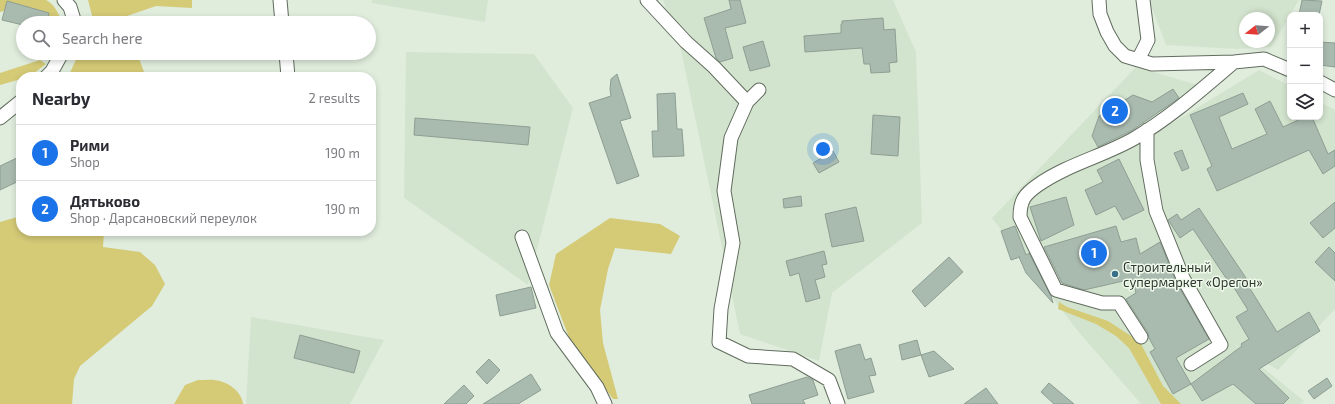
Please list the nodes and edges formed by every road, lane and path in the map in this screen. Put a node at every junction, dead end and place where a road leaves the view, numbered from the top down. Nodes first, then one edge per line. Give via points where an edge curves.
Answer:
1 (64, 0) edge
2 (280, 0) edge
3 (648, 0) edge
4 (1092, 0) edge
5 (1100, 0) edge
6 (1144, 0) edge
7 (1100, 14) junction
8 (73, 16) edge
9 (281, 16) edge
10 (58, 60) edge
11 (287, 60) edge
12 (1138, 60) junction
13 (1234, 62) junction
14 (1287, 69) edge
15 (51, 72) edge
16 (288, 72) edge
17 (1323, 84) edge
18 (759, 90) dead end
19 (1335, 90) edge
20 (747, 102) junction
21 (16, 105) edge
22 (0, 118) edge
23 (1147, 130) junction
24 (522, 238) dead end
25 (1141, 337) dead end
26 (1191, 364) dead end
27 (605, 404) edge
28 (838, 404) edge

1 - 8 street
2 - 9 street
3 - 20 street
4 - 7 street
5 - 7 street
6 - 12 street via 1148,40
7 - 12 street via 1115,46 1125,56
10 - 15 street
11 - 16 street
12 - 13 street via 1152,64
13 - 14 street via 1264,59
13 - 23 street via 1181,107
17 - 19 street
18 - 20 street
20 - 28 street via 731,138 724,190 733,243 721,309 719,342 748,356 793,358 829,380
21 - 22 street
23 - 25 street via 1038,185 1024,197 1020,206 1020,217 1056,290 1102,303 1119,303
23 - 26 street via 1147,160 1156,211 1183,278 1221,345
24 - 27 street via 557,333 597,387

